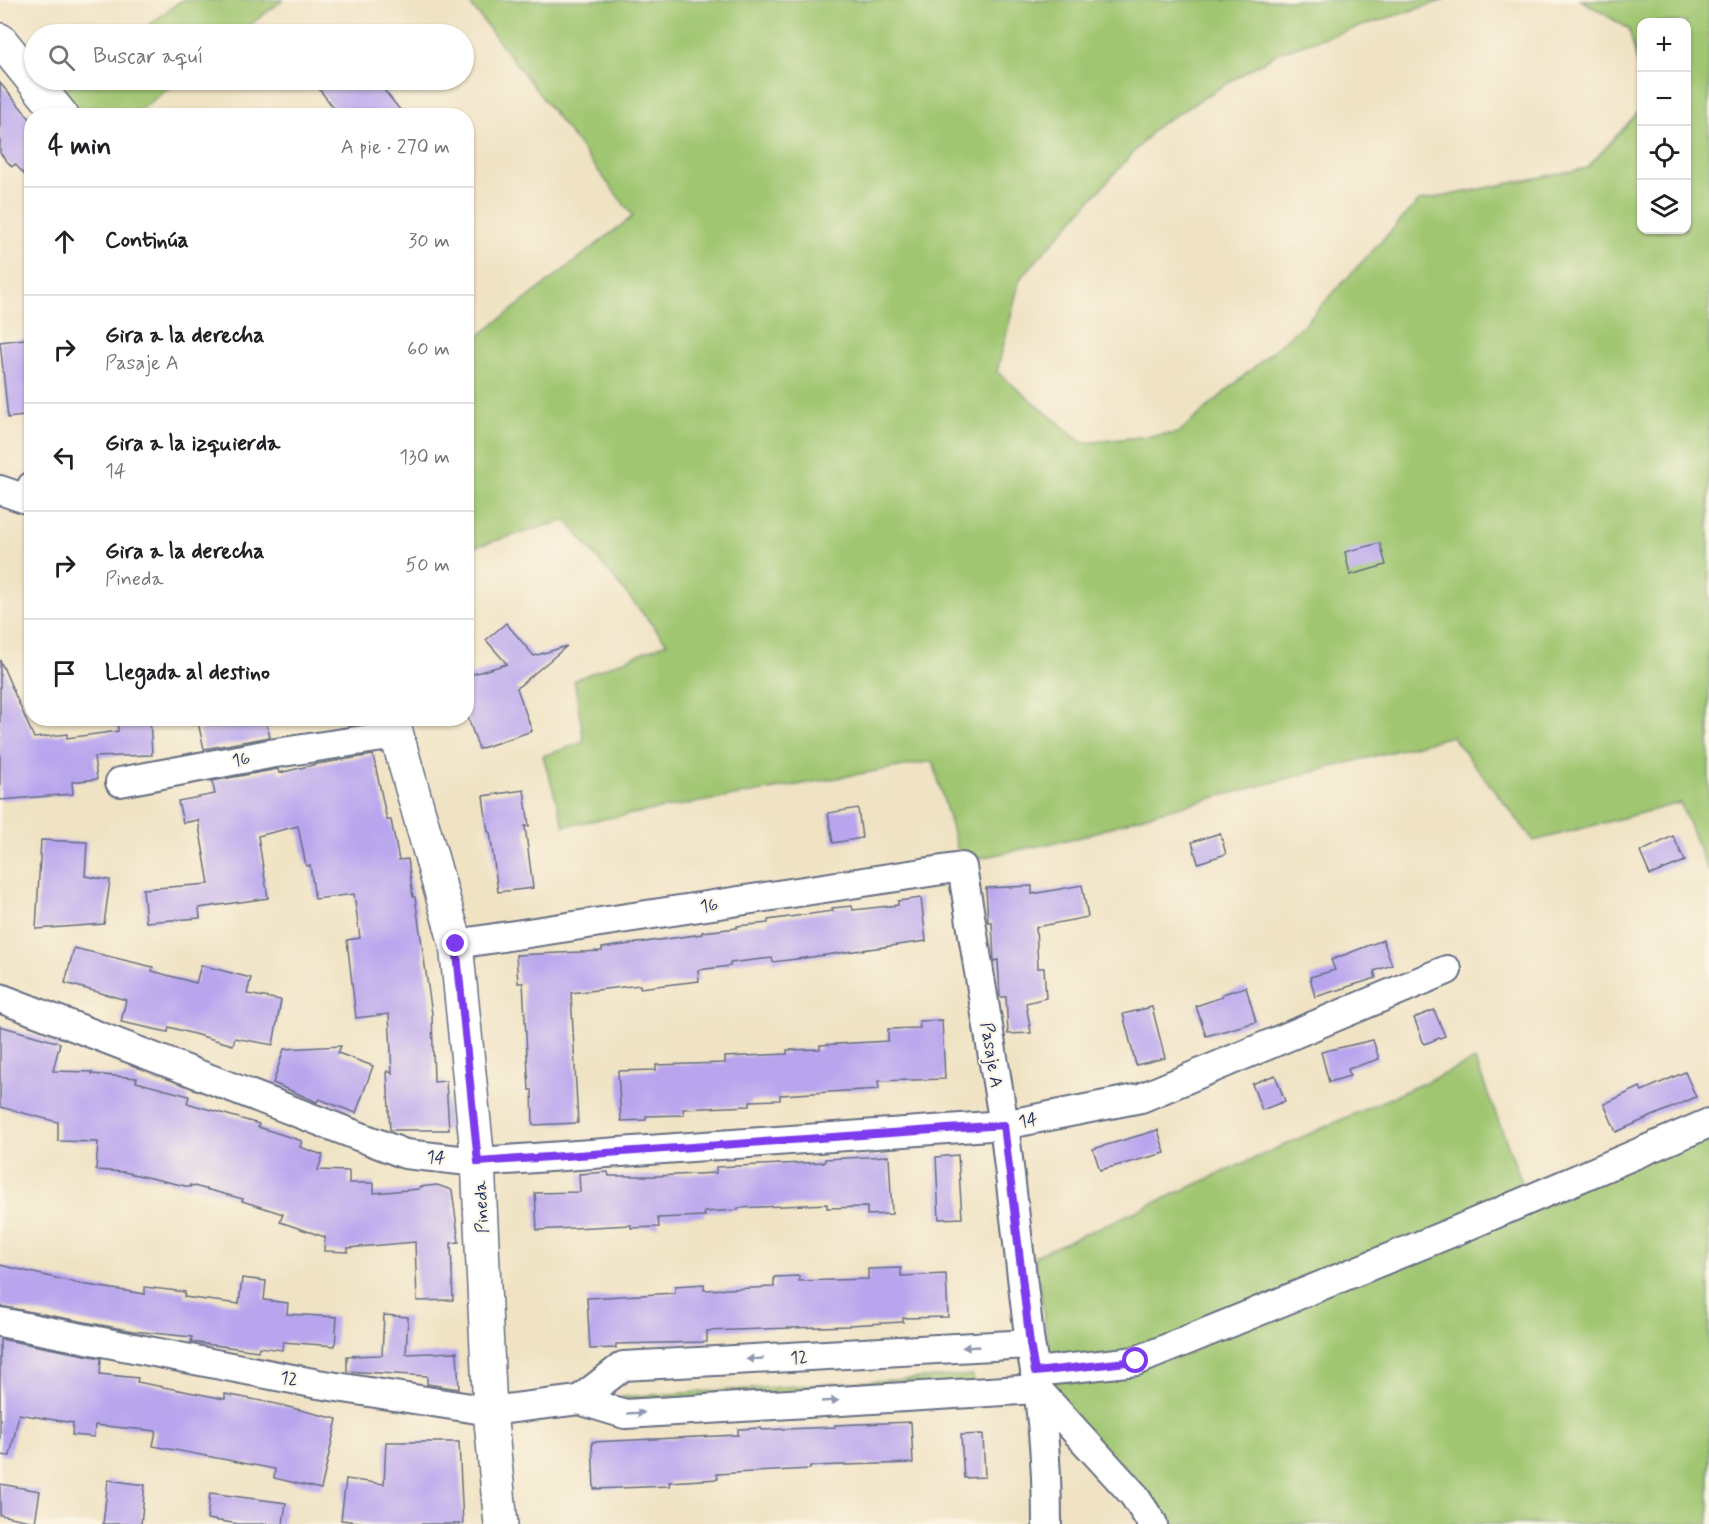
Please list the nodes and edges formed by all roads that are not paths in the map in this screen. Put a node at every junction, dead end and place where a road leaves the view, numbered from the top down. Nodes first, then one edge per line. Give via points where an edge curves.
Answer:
1 (0, 40) edge
2 (24, 69) edge
3 (41, 90) edge
4 (55, 108) edge
5 (0, 490) edge
6 (24, 498) edge
7 (395, 727) edge
8 (120, 782) dead end
9 (962, 867) joint
10 (456, 944) junction
11 (1447, 969) dead end
12 (0, 998) edge
13 (1709, 1123) edge
14 (1004, 1125) junction
15 (478, 1162) junction
16 (0, 1322) edge
17 (1030, 1344) junction
18 (1036, 1380) junction
19 (579, 1400) junction
20 (490, 1411) junction
21 (501, 1524) edge
22 (1047, 1524) edge
23 (1154, 1524) edge

1 - 2 street
3 - 4 street
5 - 6 street
7 - 8 street, 16
7 - 10 street, Pineda
9 - 10 street, 16
9 - 14 street, Pasaje A
10 - 15 street, Pineda
11 - 14 street, 14 via 1141,1098
12 - 15 street, 14 via 405,1154
13 - 18 street, 12 via 1136,1361
14 - 15 street, 14
14 - 17 street, Pasaje A
15 - 20 street, Pineda
16 - 20 street, 12 via 318,1384
17 - 18 street, Pasaje A
17 -> 19 street, 12 via 623,1366
19 -> 18 street, 12 via 625,1414
18 - 22 street, Pasaje A
18 - 23 street
19 - 20 street, 12
20 - 21 street, Pineda

